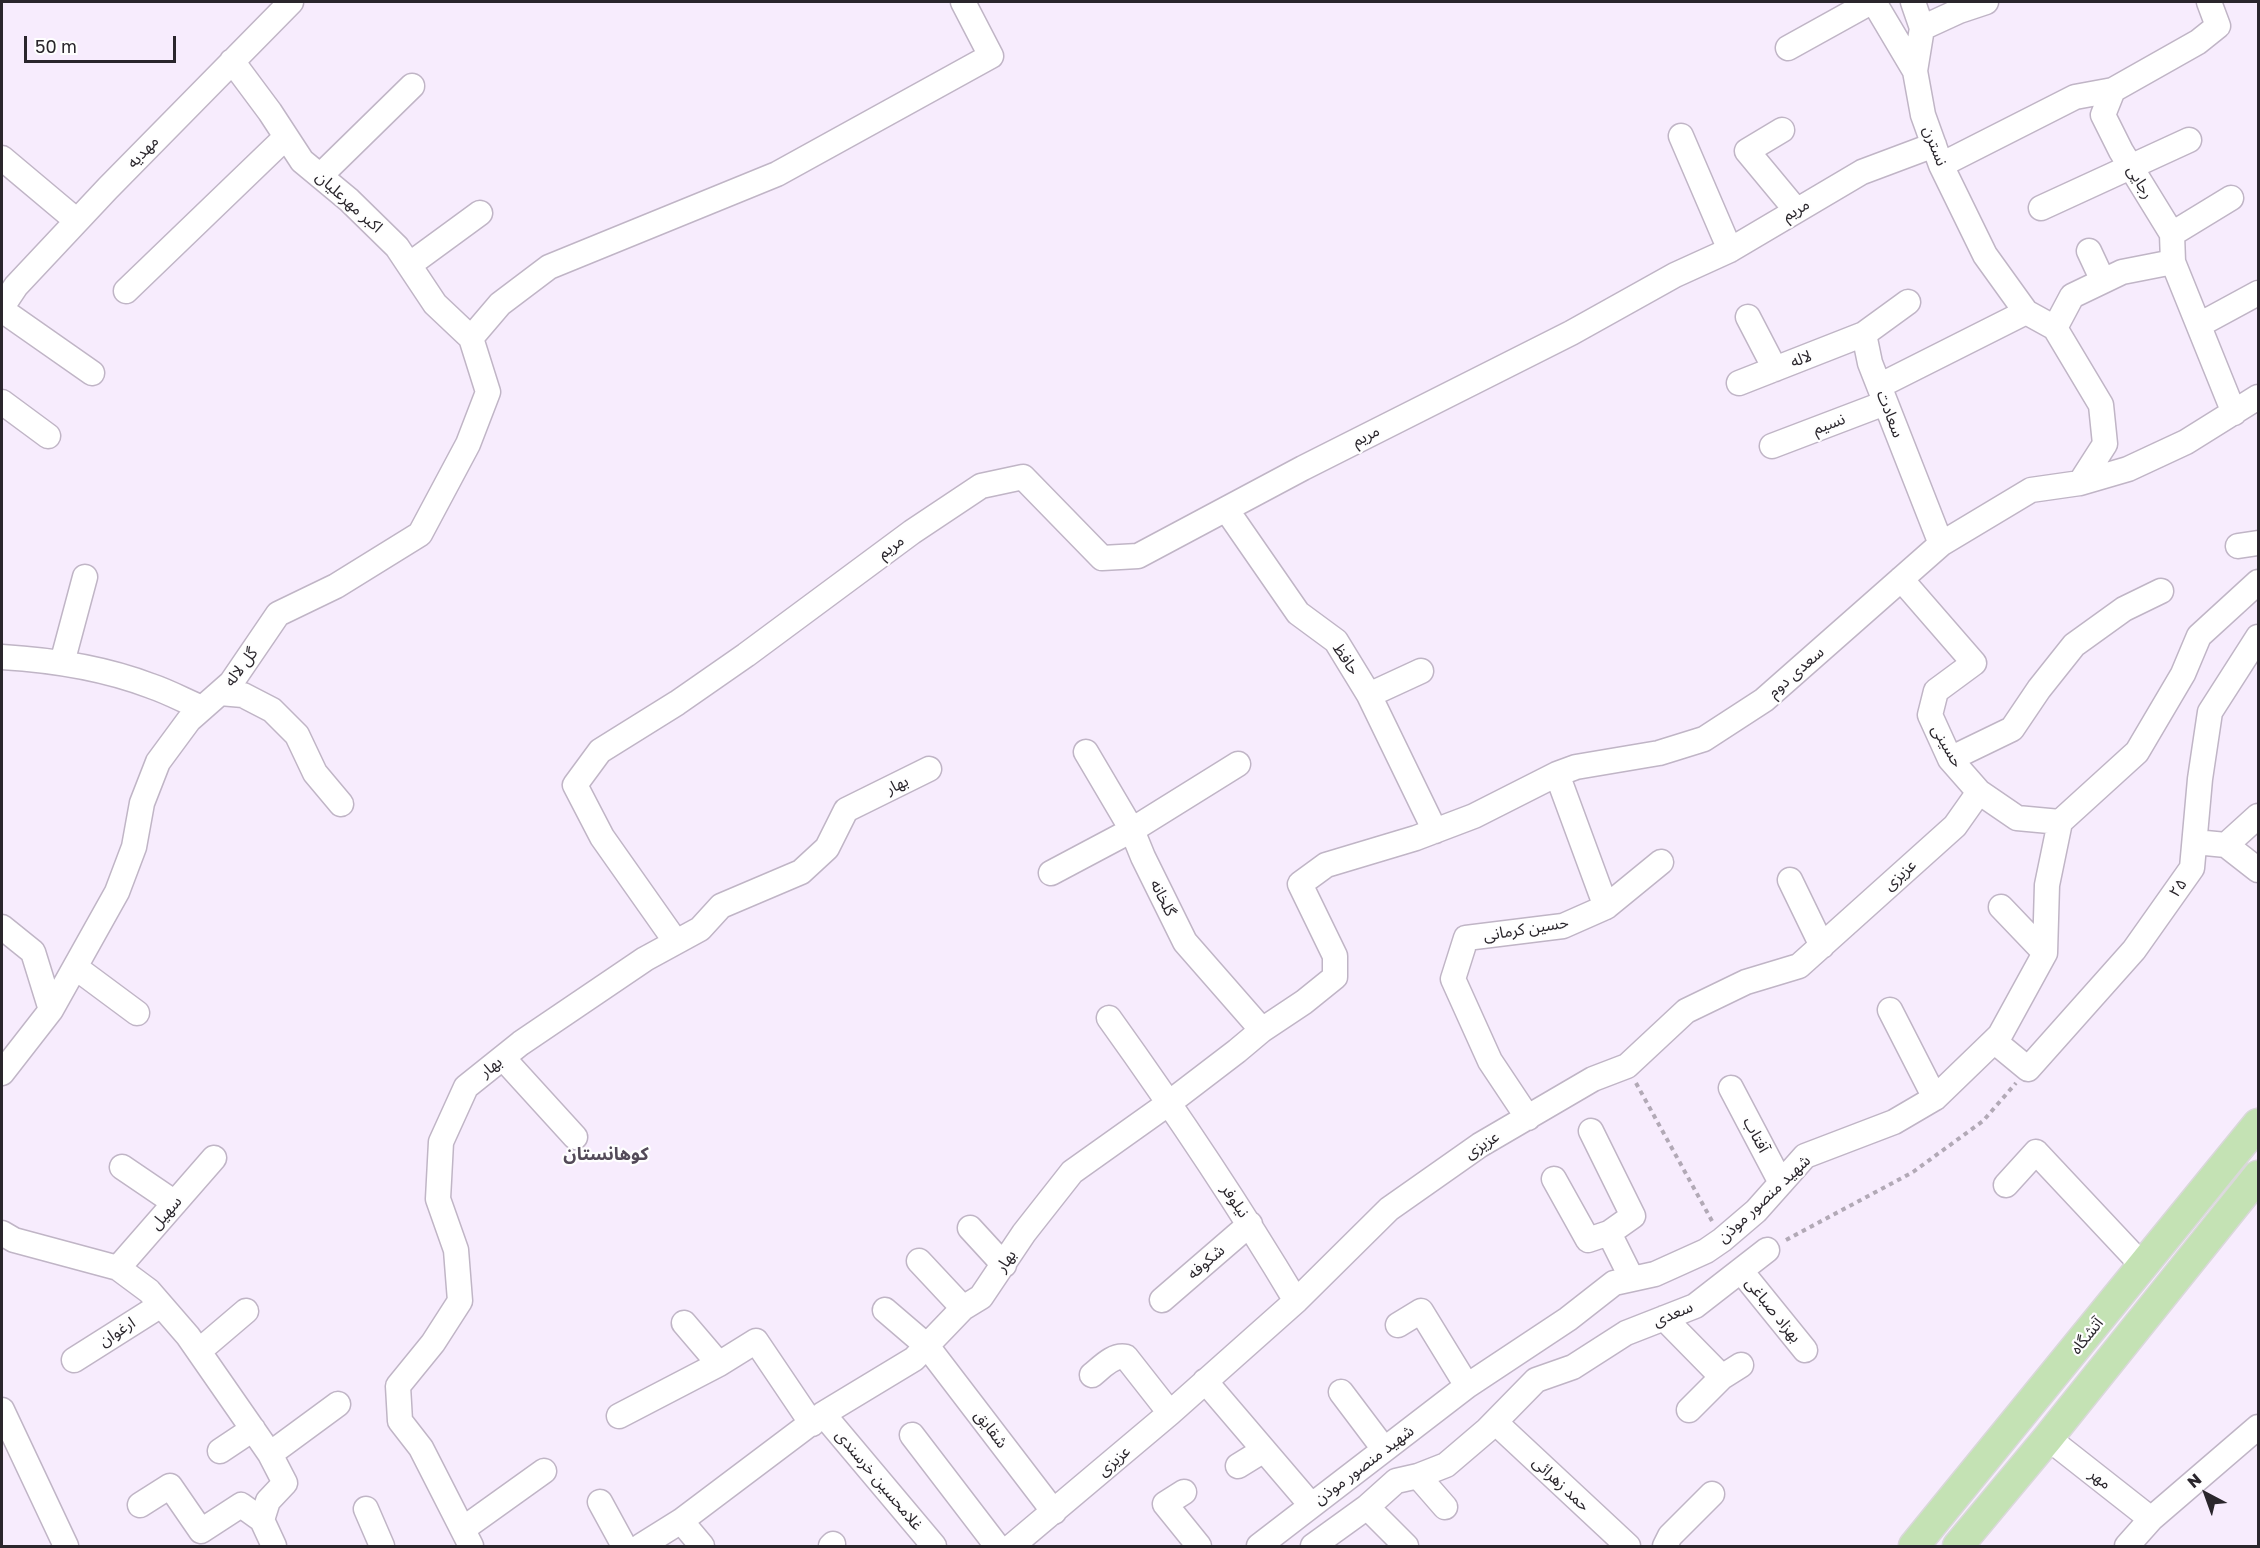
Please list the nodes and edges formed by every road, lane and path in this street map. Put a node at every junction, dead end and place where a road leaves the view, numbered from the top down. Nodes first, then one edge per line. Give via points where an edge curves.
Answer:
1 (963, 2) edge
2 (1872, 2) edge
3 (1913, 2) edge
4 (1986, 2) edge
5 (2209, 2) edge
6 (281, 5) edge
7 (1922, 28) junction
8 (1788, 48) dead end
9 (232, 61) junction
10 (1915, 71) junction
11 (412, 86) dead end
12 (2113, 90) junction
13 (1782, 130) dead end
14 (286, 136) junction
15 (1681, 136) dead end
16 (2189, 141) dead end
17 (1937, 155) junction
18 (2, 158) edge
19 (2131, 166) junction
20 (320, 176) junction
21 (2231, 198) dead end
22 (2041, 208) dead end
23 (1796, 210) junction
24 (480, 213) dead end
25 (77, 221) junction
26 (2172, 234) junction
27 (1730, 250) junction
28 (2089, 252) dead end
29 (2173, 262) junction
30 (409, 265) junction
31 (2103, 281) junction
32 (126, 291) dead end
33 (2259, 293) edge
34 (1908, 302) dead end
35 (2, 309) edge
36 (2026, 312) junction
37 (1748, 318) dead end
38 (2199, 325) junction
39 (2055, 328) junction
40 (1864, 334) junction
41 (471, 338) junction
42 (1775, 369) junction
43 (92, 373) dead end
44 (1739, 383) dead end
45 (1882, 395) junction
46 (2259, 397) edge
47 (2, 402) edge
48 (2234, 413) junction
49 (48, 436) dead end
50 (1772, 446) dead end
51 (2080, 483) junction
52 (1226, 509) junction
53 (1941, 544) junction
54 (85, 578) dead end
55 (1901, 579) junction
56 (2259, 582) edge
57 (2161, 591) dead end
58 (2259, 637) edge
59 (2, 657) edge
60 (62, 663) junction
61 (1420, 671) dead end
62 (1369, 694) junction
63 (211, 701) junction
64 (1086, 752) dead end
65 (1950, 759) junction
66 (1239, 764) dead end
67 (929, 769) dead end
68 (1557, 774) junction
69 (1979, 792) junction
70 (341, 804) dead end
71 (2259, 816) edge
72 (2060, 822) junction
73 (1132, 830) junction
74 (1435, 831) junction
75 (2195, 842) junction
76 (2226, 845) junction
77 (1661, 862) dead end
78 (2259, 870) edge
79 (1051, 873) dead end
80 (1790, 880) dead end
81 (1300, 884) joint
82 (2001, 906) dead end
83 (1606, 907) junction
84 (4, 934) edge
85 (676, 942) junction
86 (1822, 946) junction
87 (2045, 953) junction
88 (75, 967) junction
89 (51, 1010) junction
90 (1890, 1010) dead end
91 (137, 1013) dead end
92 (1109, 1018) dead end
93 (1262, 1030) junction
94 (1994, 1041) junction
95 (502, 1058) junction
96 (1627, 1066) junction
97 (2028, 1070) junction
98 (2, 1072) edge
99 (1731, 1088) dead end
100 (1935, 1098) junction
101 (1169, 1103) junction
102 (1528, 1118) junction
103 (2259, 1124) edge
104 (1591, 1131) dead end
105 (575, 1137) dead end
106 (214, 1158) dead end
107 (122, 1167) dead end
108 (2259, 1176) edge
109 (1554, 1179) dead end
110 (1781, 1183) junction
111 (2006, 1185) dead end
112 (175, 1203) junction
113 (1250, 1224) junction
114 (970, 1228) dead end
115 (2, 1233) edge
116 (1609, 1233) junction
117 (1714, 1246) junction
118 (1767, 1250) joint
119 (919, 1261) dead end
120 (1004, 1265) junction
121 (2143, 1266) junction
122 (118, 1268) junction
123 (1733, 1277) junction
124 (1632, 1279) junction
125 (1162, 1299) dead end
126 (1296, 1301) junction
127 (161, 1305) junction
128 (963, 1308) junction
129 (885, 1310) dead end
130 (246, 1311) dead end
131 (1664, 1318) junction
132 (684, 1323) dead end
133 (1398, 1325) dead end
134 (927, 1346) junction
135 (1805, 1350) dead end
136 (199, 1351) junction
137 (74, 1360) dead end
138 (719, 1364) junction
139 (1092, 1375) dead end
140 (1206, 1381) junction
141 (1467, 1386) junction
142 (1341, 1392) dead end
143 (338, 1404) dead end
144 (2, 1410) edge
145 (1689, 1410) dead end
146 (1170, 1413) junction
147 (619, 1416) dead end
148 (818, 1419) junction
149 (1495, 1422) junction
150 (2259, 1427) edge
151 (253, 1429) junction
152 (912, 1435) dead end
153 (2048, 1438) junction
154 (1384, 1449) junction
155 (1264, 1450) junction
156 (220, 1451) dead end
157 (270, 1454) junction
158 (1238, 1466) dead end
159 (544, 1471) dead end
160 (1418, 1476) junction
161 (1184, 1492) dead end
162 (1712, 1494) dead end
163 (600, 1502) dead end
164 (140, 1505) dead end
165 (1311, 1505) junction
166 (1366, 1507) junction
167 (1445, 1507) dead end
168 (366, 1509) dead end
169 (1054, 1512) junction
170 (2151, 1519) junction
171 (262, 1520) junction
172 (681, 1521) junction
173 (467, 1538) edge
174 (66, 1546) edge
175 (274, 1546) edge
176 (382, 1546) edge
177 (624, 1546) edge
178 (640, 1546) edge
179 (702, 1546) edge
180 (934, 1546) edge
181 (998, 1546) edge
182 (1012, 1546) edge
183 (1199, 1546) edge
184 (1258, 1546) edge
185 (1313, 1546) edge
186 (1406, 1546) edge
187 (1628, 1546) edge
188 (1665, 1546) edge
189 (1914, 1546) edge
190 (1958, 1546) edge
191 (2127, 1546) edge

1 - 41 street via 991,56 777,174 549,267 500,304
2 - 8 street
2 - 10 street
3 - 7 street
4 - 7 street
5 - 12 street via 2218,26 2198,42
6 - 9 street, مهدیه
7 - 10 street, نسترن
9 - 14 street, اکبر مهرعلیان
9 - 25 street, مهدیه
10 - 17 street, نسترن via 1923,115
11 - 20 street
12 - 17 street, مریم via 2075,97
12 - 19 street, رجایی via 2103,115
13 - 23 street via 1747,151
14 - 20 street, اکبر مهرعلیان via 302,161
14 - 32 street
15 - 27 street
16 - 19 street
17 - 23 street, مریم via 1862,172
17 - 36 street, نسترن via 1985,255
18 - 25 street
19 - 22 street
19 - 26 street, رجایی
20 - 30 street, اکبر مهرعلیان via 397,246
21 - 26 street
23 - 27 street, مریم
24 - 30 street
25 - 35 street, مهدیه via 16,286
26 - 29 street, رجایی
27 - 52 street, مریم
28 - 31 street
29 - 31 street via 2122,272
29 - 38 street, رجایی
30 - 41 street, اکبر مهرعلیان via 435,304
31 - 39 street via 2072,296
33 - 38 street
34 - 40 street
35 - 43 street
36 - 39 street
36 - 45 street, نسیم
37 - 42 street
38 - 48 street, رجایی
39 - 51 street via 2101,405 2104,444
40 - 42 street, لاله
40 - 45 street, سعادت via 1869,363
41 - 63 street, گل لاله via 488,392 468,444 420,534 336,586 278,614 231,683
42 - 44 street, لاله
45 - 50 street, نسیم
45 - 53 street, سعادت
46 - 48 street, سعدی دوم
47 - 49 street
48 - 51 street, سعدی دوم via 2186,442 2128,469
51 - 53 street, سعدی دوم via 2031,489
52 - 62 street, حافظ via 1298,613 1336,641
52 - 85 street, مریم via 1138,556 1102,558 1023,477 981,486 697,689 600,751 575,785 602,837
53 - 55 street, سعدی دوم
54 - 60 street
55 - 65 street, حسینی via 1974,663 1936,691 1930,716
55 - 68 street, سعدی دوم via 1764,700 1704,739 1659,753 1576,767
56 - 72 street via 2199,636 2183,674 2137,752
57 - 65 street via 2124,609 2074,645 2012,729
58 - 75 street, ۲۵ via 2210,712
59 - 60 street
60 - 63 street
61 - 62 street
62 - 74 street, حافظ
63 - 70 street via 243,695 272,710 297,735 315,773
63 - 88 street, گل لاله via 189,720 158,762 117,892
64 - 73 street, گلخانه
65 - 69 street, حسینی
66 - 73 street
67 - 85 street, بهار via 846,810 827,848 801,872 721,906 700,929
68 - 74 street, سعدی دوم
68 - 83 street
69 - 72 street, حسینی via 2017,819
69 - 86 street, عزیزی via 1955,826
71 - 76 street
72 - 87 street, شهید منصور موذن via 2047,885
73 - 79 street
73 - 93 street, گلخانه via 1185,942
74 - 81 street, سعدی دوم via 1326,866
75 - 76 street
75 - 97 street, ۲۵ via 2192,868 2134,950
76 - 78 street
77 - 83 street
80 - 86 street
81 - 93 street, بهار via 1335,956 1335,977
82 - 87 street
83 - 102 street, حسین کرمانی via 1563,926 1466,938 1453,979 1490,1061
84 - 89 street via 33,952
85 - 95 street, بهار via 645,959
86 - 96 street, عزیزی via 1799,966 1746,982 1686,1011
87 - 94 street, شهید منصور موذن
88 - 89 street, گل لاله
88 - 91 street
89 - 98 street, گل لاله
90 - 100 street
92 - 101 street, نیلوفر
93 - 101 street, بهار
94 - 97 street
94 - 100 street, شهید منصور موذن
95 - 105 street
95 - 173 street, بهار via 466,1087 441,1142 438,1199 456,1250 459,1301 398,1386 400,1421 421,1448
96 - 102 street, عزیزی via 1593,1079
96 - 117 path
97 - 118 path via 1983,1121 1913,1172
99 - 110 street, آفتاب
100 - 110 street, شهید منصور موذن via 1894,1122 1805,1156
101 - 113 street, نیلوفر
101 - 120 street, بهار via 1072,1172
102 - 126 street, عزیزی via 1480,1145 1389,1209
103 - 121 main road, آتشگاه
104 - 116 street via 1633,1216
106 - 112 street, سهیل
107 - 112 street
108 - 153 main road, آتشگاه
109 - 116 street via 1588,1240
110 - 117 street, شهید منصور موذن
111 - 121 street via 2036,1152
112 - 122 street, سهیل
113 - 125 street, شکوفه
113 - 126 street, نیلوفر
114 - 120 street
115 - 122 street via 14,1240
116 - 124 street
117 - 123 street, بهزاد صباغی
117 - 124 street, شهید منصور موذن via 1655,1274
118 - 123 street, سعدی
119 - 128 street
120 - 128 street, بهار via 981,1297
121 - 189 main road, آتشگاه
122 - 127 street
123 - 131 street, سعدی via 1695,1306
123 - 135 street, بهزاد صباغی
124 - 141 street, شهید منصور موذن via 1614,1283 1568,1319
126 - 140 street, عزیزی
127 - 136 street
127 - 137 street, ارغوان
128 - 134 street, بهار
129 - 134 street, شقایق
130 - 136 street
131 - 145 street via 1731,1371
131 - 149 street, سعدی via 1626,1333 1573,1367 1536,1380
132 - 138 street
133 - 141 street via 1421,1311
134 - 148 street, بهار via 914,1359
134 - 169 street, شقایق
136 - 151 street
138 - 147 street
138 - 148 street, غلامحسین خرسندی via 756,1341
139 - 146 street via 1115,1358 1126,1357
140 - 146 street, عزیزی
140 - 155 street
141 - 154 street, شهید منصور موذن
142 - 154 street
143 - 157 street
144 - 174 street
146 - 169 street, عزیزی
148 - 172 street, بهار
148 - 180 street, غلامحسین خرسندی
149 - 160 street, سعدی via 1446,1465
149 - 187 street, حمد زهرائی
150 - 170 street
151 - 156 street
151 - 157 street
152 - 181 street
153 - 170 street, مهر
153 - 190 main road, آتشگاه
154 - 165 street, شهید منصور موذن
155 - 158 street
155 - 165 street
157 - 171 street via 285,1483 268,1501
159 - 173 street
160 - 166 street, سعدی via 1396,1481
160 - 167 street
161 - 183 street via 1165,1504
162 - 188 street
163 - 177 street
164 - 171 street via 170,1486 201,1531 241,1505
165 - 184 street, شهید منصور موذن
166 - 185 street, سعدی
166 - 186 street
168 - 176 street
169 - 182 street, عزیزی
170 - 191 street
171 - 175 street
172 - 178 street, بهار
172 - 179 street

